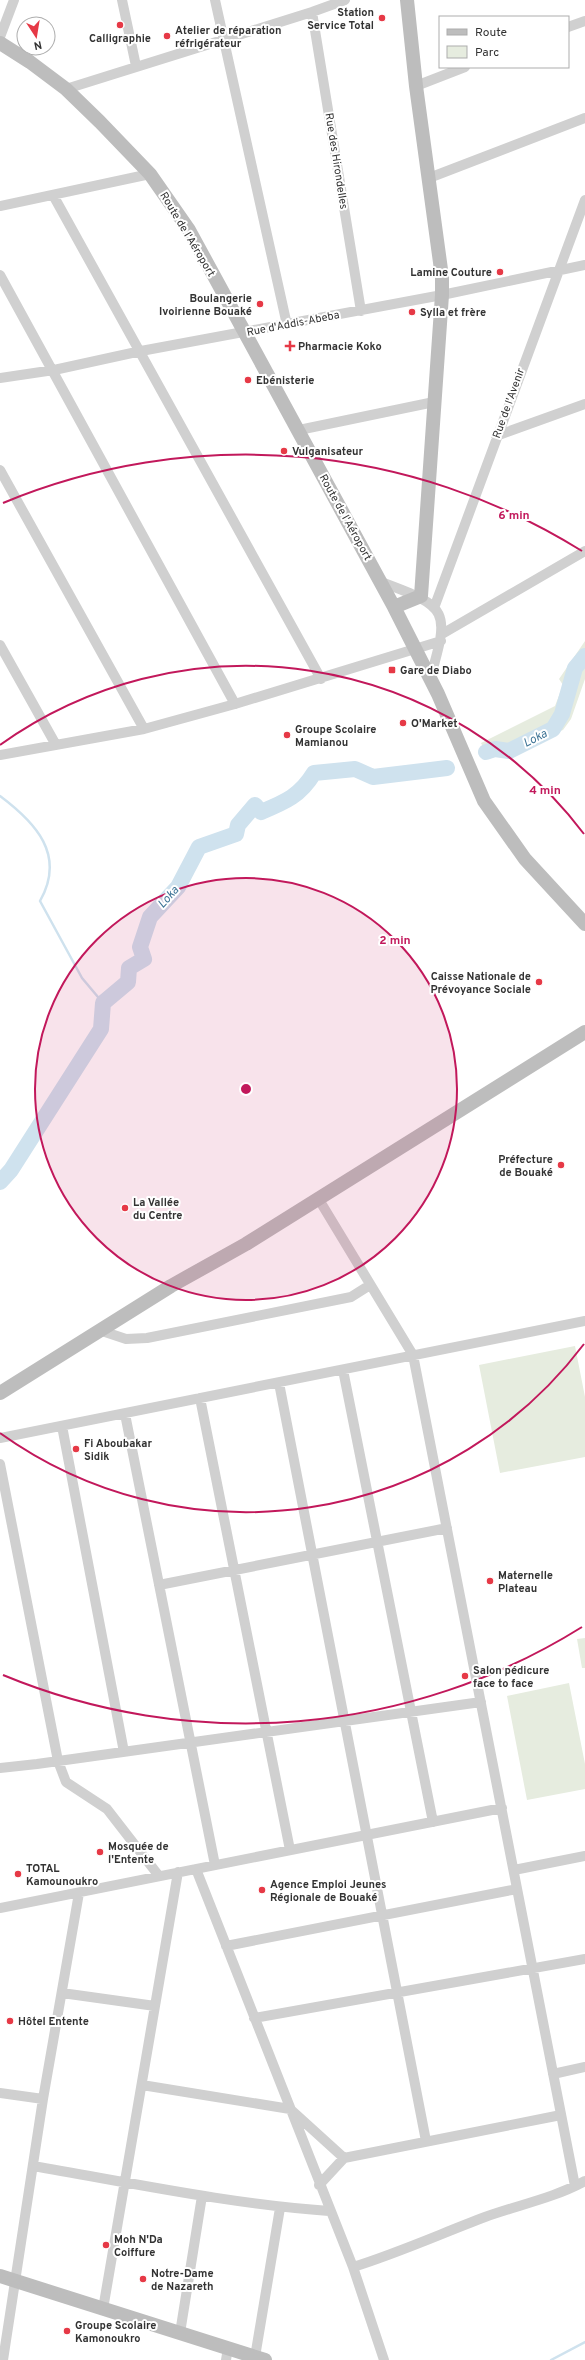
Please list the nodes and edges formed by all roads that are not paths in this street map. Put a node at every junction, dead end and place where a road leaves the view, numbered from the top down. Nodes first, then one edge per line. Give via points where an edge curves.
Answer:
1 (14, 0) edge
2 (122, 0) edge
3 (215, 0) edge
4 (345, 0) edge
5 (407, 0) edge
6 (312, 12) junction
7 (585, 21) edge
8 (569, 27) edge
9 (0, 37) edge
10 (223, 39) junction
11 (0, 43) edge
12 (136, 66) junction
13 (462, 68) edge
14 (416, 86) junction
15 (66, 89) junction
16 (585, 118) edge
17 (150, 174) junction
18 (430, 178) junction
19 (53, 195) junction
20 (585, 200) edge
21 (0, 206) edge
22 (585, 266) edge
23 (558, 271) junction
24 (0, 274) edge
25 (442, 295) junction
26 (361, 310) junction
27 (287, 324) junction
28 (245, 332) junction
29 (141, 351) junction
30 (54, 370) junction
31 (0, 378) edge
32 (434, 402) junction
33 (585, 404) edge
34 (299, 430) junction
35 (496, 436) junction
36 (0, 470) edge
37 (585, 551) edge
38 (381, 582) junction
39 (420, 596) junction
40 (394, 607) junction
41 (434, 608) junction
42 (442, 637) junction
43 (0, 645) edge
44 (416, 650) junction
45 (321, 679) junction
46 (430, 679) junction
47 (235, 704) junction
48 (144, 729) junction
49 (56, 745) junction
50 (0, 755) edge
51 (585, 924) edge
52 (585, 1032) edge
53 (318, 1198) junction
54 (370, 1285) junction
55 (585, 1321) edge
56 (99, 1330) junction
57 (413, 1355) junction
58 (343, 1370) junction
59 (279, 1383) junction
60 (0, 1393) edge
61 (200, 1398) junction
62 (125, 1414) junction
63 (62, 1426) junction
64 (0, 1438) edge
65 (0, 1464) edge
66 (447, 1528) junction
67 (378, 1542) junction
68 (312, 1555) junction
69 (234, 1570) junction
70 (159, 1585) junction
71 (481, 1702) junction
72 (412, 1713) junction
73 (345, 1722) junction
74 (266, 1731) junction
75 (191, 1741) junction
76 (124, 1752) junction
77 (58, 1761) junction
78 (0, 1768) edge
79 (502, 1808) junction
80 (433, 1822) junction
81 (367, 1835) junction
82 (290, 1850) junction
83 (585, 1856) edge
84 (215, 1865) junction
85 (196, 1869) junction
86 (514, 1870) junction
87 (178, 1872) junction
88 (159, 1876) junction
89 (517, 1889) junction
90 (79, 1893) junction
91 (0, 1908) edge
92 (383, 1915) junction
93 (226, 1946) junction
94 (585, 1959) edge
95 (534, 1967) junction
96 (397, 1991) junction
97 (62, 1993) junction
98 (155, 2006) junction
99 (254, 2018) junction
100 (585, 2068) edge
101 (553, 2074) junction
102 (142, 2085) junction
103 (0, 2093) edge
104 (43, 2099) junction
105 (290, 2109) junction
106 (561, 2115) junction
107 (426, 2142) junction
108 (344, 2158) junction
109 (33, 2166) junction
110 (585, 2181) edge
111 (126, 2182) junction
112 (319, 2185) junction
113 (575, 2186) junction
114 (202, 2196) junction
115 (280, 2208) junction
116 (329, 2211) junction
117 (353, 2267) junction
118 (0, 2276) edge
119 (15, 2281) junction
120 (103, 2309) junction
121 (180, 2333) junction
122 (227, 2354) edge
123 (260, 2358) edge
124 (3, 2360) edge
125 (384, 2360) edge

1 - 9 street
2 - 12 street
3 - 10 street
4 - 6 street
5 - 14 main road
6 - 10 street
6 - 26 street, Rue des Hirondelles
7 - 8 street
10 - 12 street
10 - 27 street
11 - 15 main road, Route de l'Aéroport
12 - 15 street
13 - 14 street
14 - 18 main road
15 - 17 main road, Route de l'Aéroport
16 - 18 street
17 - 19 street
17 - 28 main road, Route de l'Aéroport via 189,230
18 - 25 main road
19 - 21 street
19 - 29 street
20 - 23 street, Rue de l'Avenir
22 - 23 street, Rue d'Addis-Abeba
23 - 25 street, Rue d'Addis-Abeba
23 - 35 street, Rue de l'Avenir
24 - 30 street
25 - 26 street, Rue d'Addis-Abeba
25 - 32 main road
26 - 27 street, Rue d'Addis-Abeba
27 - 28 street, Rue d'Addis-Abeba
28 - 29 street, Rue d'Addis-Abeba
28 - 34 main road, Route de l'Aéroport
29 - 30 street, Rue d'Addis-Abeba
29 - 45 street
30 - 31 street, Rue d'Addis-Abeba
30 - 47 street
32 - 34 street
32 - 39 main road
33 - 35 street
34 - 38 main road, Route de l'Aéroport
35 - 41 street, Rue de l'Avenir
36 - 48 street
37 - 42 street
38 - 39 street
38 - 40 main road, Route de l'Aéroport
39 - 40 main road
39 - 41 street
40 - 44 main road, Route de l'Aéroport
41 - 42 street via 443,622
42 - 44 street
42 - 46 street
43 - 49 street
44 - 45 street via 354,666
44 - 46 main road, Route de l'Aéroport
45 - 47 street
46 - 51 main road, Route de l'Aéroport via 484,801 525,860
47 - 48 street
48 - 49 street
49 - 50 street
52 - 53 main road
53 - 54 street
53 - 56 main road via 246,1244
54 - 56 street via 351,1297 166,1335 126,1339
54 - 57 street
55 - 57 street
56 - 60 main road
57 - 58 street
57 - 66 street
58 - 59 street
58 - 67 street
59 - 61 street
59 - 68 street
61 - 62 street
61 - 69 street
62 - 63 street
62 - 70 street
63 - 64 street
63 - 76 street
65 - 77 street
66 - 67 street
66 - 71 street
67 - 68 street
67 - 72 street
68 - 69 street
68 - 73 street
69 - 70 street
69 - 74 street
70 - 75 street
71 - 72 street
71 - 79 street
72 - 73 street
72 - 80 street
73 - 74 street
73 - 81 street
74 - 75 street
74 - 82 street
75 - 76 street
75 - 84 street
76 - 77 street
77 - 78 street
77 - 88 street via 66,1782 107,1809
79 - 80 street
79 - 86 street
80 - 81 street
81 - 82 street
81 - 92 street
82 - 84 street
83 - 86 street
84 - 85 street
85 - 87 street
85 - 93 street
86 - 89 street
87 - 88 street
87 - 98 street
88 - 90 street
89 - 92 street
89 - 95 street
90 - 91 street
90 - 97 street
92 - 93 street
92 - 96 street
93 - 99 street
94 - 95 street
95 - 96 street
95 - 101 street
96 - 99 street
96 - 107 street
97 - 98 street
97 - 104 street
98 - 102 street
99 - 105 street
100 - 101 street
101 - 106 street
102 - 105 street
102 - 111 street
103 - 104 street
104 - 109 street
105 - 108 street
105 - 112 street
106 - 107 street
106 - 113 street
107 - 108 street
108 - 112 street
109 - 111 street
109 - 119 street
110 - 113 street
111 - 114 street
111 - 120 street
112 - 116 street
113 - 117 street via 484,2217 401,2252
114 - 115 street
114 - 121 street
115 - 116 street
115 - 123 street
116 - 117 street
117 - 125 street
118 - 119 main road
119 - 120 main road
119 - 124 street
120 - 121 main road
121 - 122 main road
122 - 123 main road

